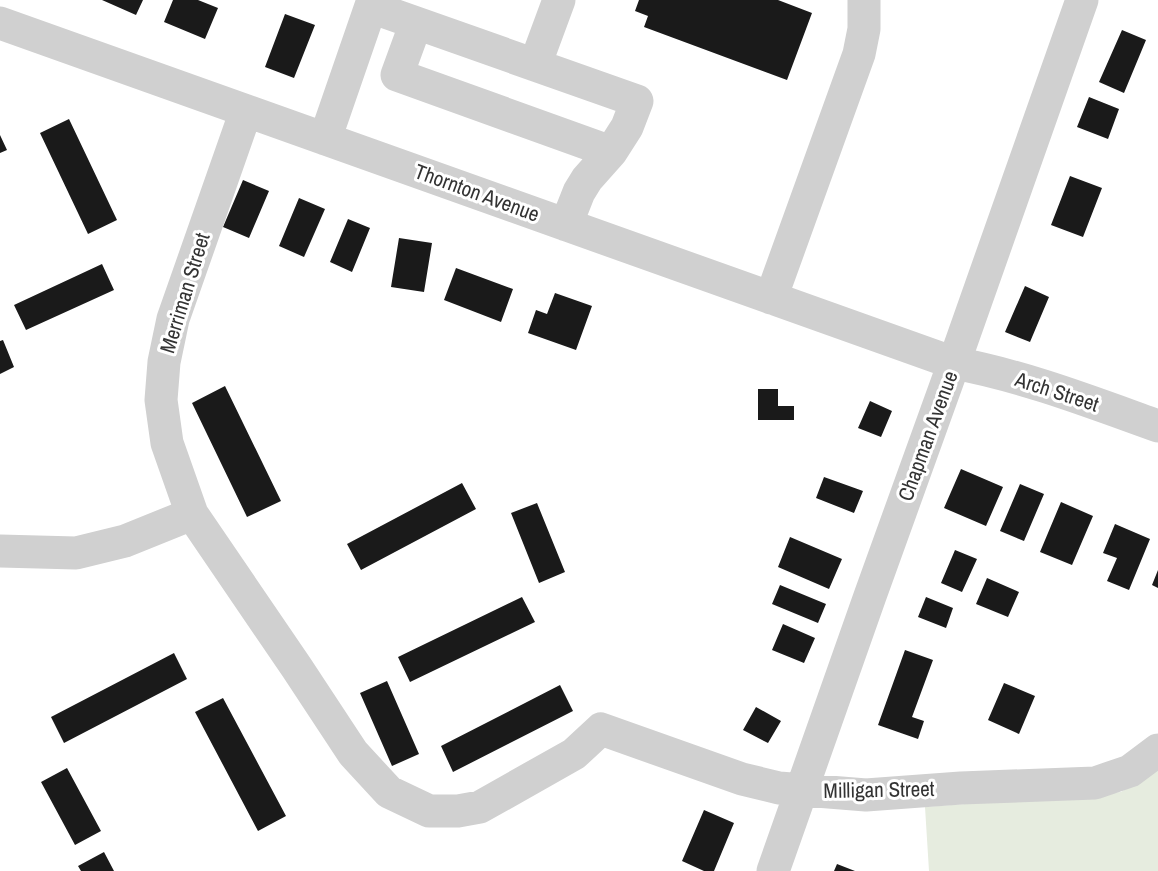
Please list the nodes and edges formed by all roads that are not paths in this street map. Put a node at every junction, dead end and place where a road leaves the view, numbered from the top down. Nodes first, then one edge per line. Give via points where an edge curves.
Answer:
1 (559, 0) edge
2 (864, 0) edge
3 (1082, 0) edge
4 (372, 3) edge
5 (0, 23) edge
6 (416, 23) junction
7 (535, 65) junction
8 (246, 111) junction
9 (326, 139) junction
10 (611, 152) junction
11 (566, 225) junction
12 (771, 298) junction
13 (954, 363) junction
14 (1158, 426) edge
15 (192, 514) junction
16 (0, 551) edge
17 (601, 729) joint
18 (1158, 750) edge
19 (801, 791) junction
20 (773, 871) edge

1 - 7 street
2 - 12 street via 859,54
3 - 13 street, Chapman Avenue
4 - 6 street
4 - 9 street
5 - 8 street, Thornton Avenue
6 - 7 street
6 - 10 street via 397,75
7 - 10 street via 637,101
8 - 9 street, Thornton Avenue
8 - 15 street, Merriman Street via 173,319 164,362 160,400 167,443
9 - 11 street, Thornton Avenue
10 - 11 street via 587,179
11 - 12 street, Thornton Avenue
12 - 13 street, Thornton Avenue
13 - 14 street, Arch Street via 1044,386
13 - 19 street, Chapman Avenue
15 - 16 street via 125,542 76,553
15 - 17 street, Merriman Street via 353,753 389,792 429,811 458,812 480,807 574,754
17 - 19 street, Milligan Street via 742,779
18 - 19 street, Milligan Street via 1130,771 1095,783 866,795
19 - 20 street, Chapman Avenue

